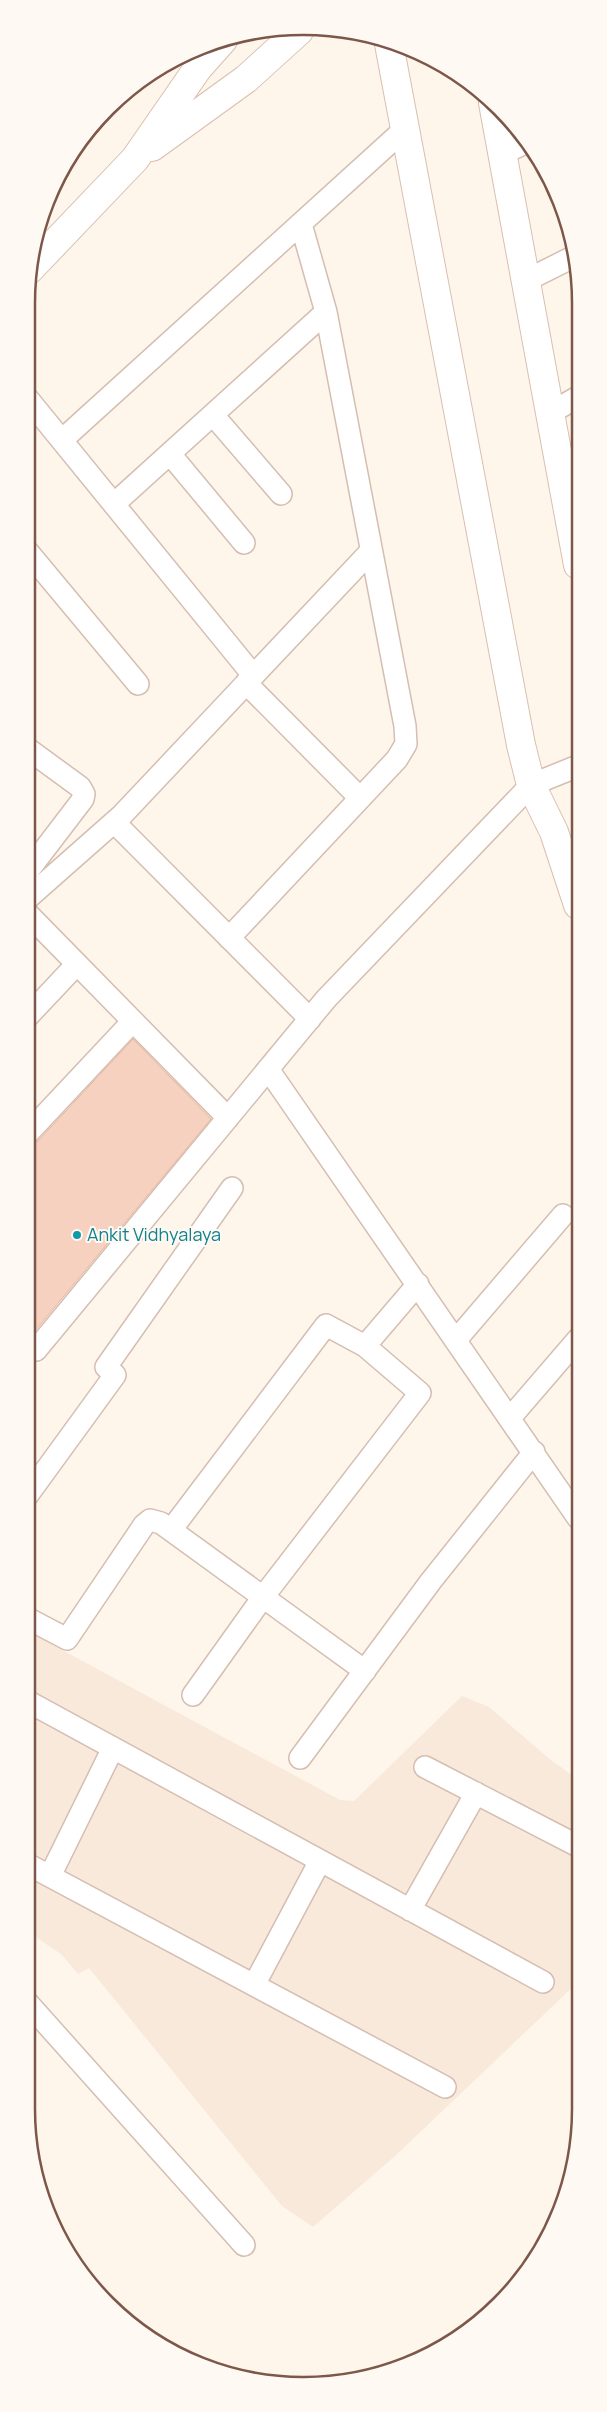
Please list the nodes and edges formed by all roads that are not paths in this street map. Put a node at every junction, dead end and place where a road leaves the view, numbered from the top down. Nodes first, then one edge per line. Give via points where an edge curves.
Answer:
1 (294, 36) edge
2 (390, 49) edge
3 (206, 53) edge
4 (193, 63) edge
5 (501, 122) edge
6 (406, 128) junction
7 (513, 148) edge
8 (135, 159) junction
9 (302, 224) junction
10 (568, 259) edge
11 (38, 260) edge
12 (525, 281) junction
13 (326, 312) junction
14 (572, 400) edge
15 (35, 407) edge
16 (550, 413) junction
17 (213, 415) junction
18 (62, 440) junction
19 (170, 454) junction
20 (280, 494) dead end
21 (114, 504) junction
22 (572, 509) edge
23 (244, 542) dead end
24 (371, 551) junction
25 (35, 560) edge
26 (249, 679) junction
27 (138, 684) dead end
28 (35, 754) edge
29 (572, 768) edge
30 (531, 785) junction
31 (360, 798) junction
32 (114, 822) junction
33 (35, 862) edge
34 (572, 887) edge
35 (35, 906) edge
36 (35, 918) edge
37 (229, 938) junction
38 (77, 964) junction
39 (35, 1009) edge
40 (310, 1019) junction
41 (133, 1021) junction
42 (268, 1069) junction
43 (228, 1118) junction
44 (35, 1126) edge
45 (232, 1188) dead end
46 (563, 1215) dead end
47 (418, 1284) junction
48 (456, 1340) junction
49 (572, 1345) edge
50 (365, 1346) junction
51 (35, 1349) edge
52 (510, 1418) junction
53 (534, 1452) junction
54 (35, 1485) edge
55 (572, 1509) edge
56 (171, 1530) junction
57 (263, 1597) junction
58 (35, 1622) edge
59 (365, 1671) junction
60 (193, 1695) dead end
61 (35, 1706) edge
62 (113, 1748) junction
63 (300, 1758) dead end
64 (425, 1767) dead end
65 (476, 1793) junction
66 (572, 1843) edge
67 (320, 1861) junction
68 (35, 1868) edge
69 (50, 1876) junction
70 (410, 1910) junction
71 (543, 1982) dead end
72 (254, 1985) junction
73 (35, 2011) edge
74 (445, 2087) dead end
75 (244, 2244) dead end

1 - 8 street via 246,79
2 - 6 street
3 - 4 street
4 - 8 street
5 - 7 street
6 - 9 street
6 - 30 street
7 - 12 street
8 - 11 street
9 - 13 street
9 - 18 street
10 - 12 street
12 - 16 street
13 - 17 street
13 - 24 street
14 - 16 street
15 - 18 street
16 - 22 street
17 - 19 street
17 - 20 street
18 - 21 street
19 - 21 street
19 - 23 street
21 - 26 street
24 - 26 street
24 - 31 street via 406,744 397,759
25 - 27 street
26 - 31 street
26 - 32 street
28 - 33 street via 80,787 84,794
29 - 30 street
30 - 34 street via 554,832
30 - 40 street
31 - 37 street
32 - 35 street
32 - 37 street
36 - 38 street
37 - 40 street
38 - 39 street
38 - 41 street
40 - 42 street
41 - 43 street
41 - 44 street
42 - 43 street
42 - 47 street
43 - 51 street
45 - 54 street via 106,1367 115,1375
46 - 48 street
47 - 48 street
47 - 50 street
48 - 52 street
49 - 52 street
50 - 56 street via 326,1325
50 - 57 street via 420,1393
52 - 53 street
53 - 55 street
53 - 59 street via 431,1581
56 - 57 street
56 - 58 street via 150,1520 144,1525 67,1639
57 - 59 street
57 - 60 street
59 - 63 street
61 - 62 street
62 - 67 street
62 - 69 street
64 - 65 street
65 - 66 street
65 - 70 street
67 - 70 street
67 - 72 street
68 - 69 street
69 - 72 street
70 - 71 street
72 - 74 street
73 - 75 street

